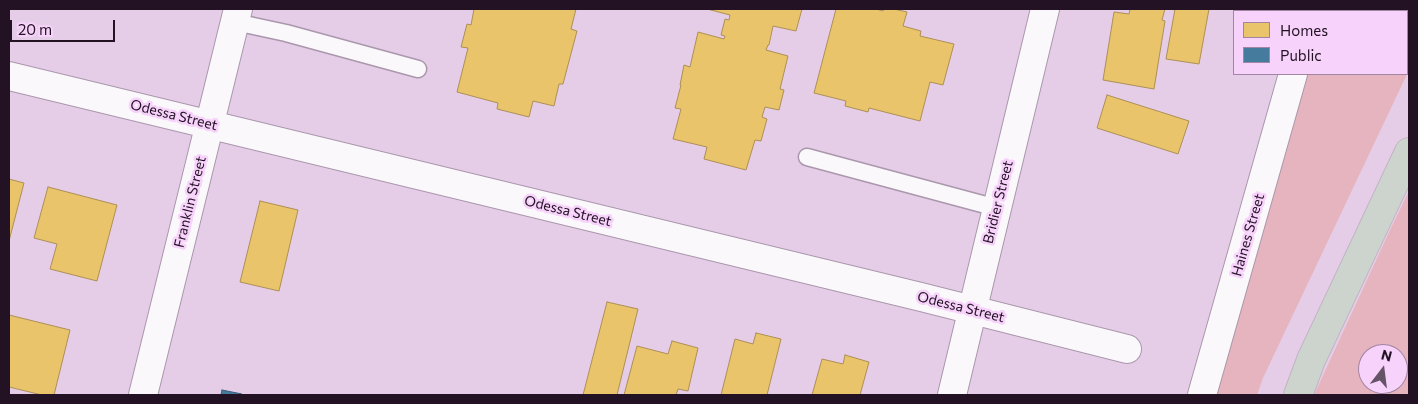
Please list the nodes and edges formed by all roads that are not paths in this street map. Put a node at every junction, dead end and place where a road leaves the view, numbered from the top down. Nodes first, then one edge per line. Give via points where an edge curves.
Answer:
1 (1045, 9) edge
2 (237, 15) edge
3 (418, 69) dead end
4 (1293, 75) edge
5 (9, 76) edge
6 (210, 124) junction
7 (1409, 152) edge
8 (807, 157) dead end
9 (997, 208) junction
10 (972, 310) junction
11 (1127, 348) dead end
12 (143, 395) edge
13 (952, 395) edge
14 (1202, 395) edge
15 (1298, 395) edge

1 - 9 street, Bridier Street
2 - 3 lane via 286,33
2 - 6 street, Franklin Street
4 - 14 street, Haines Street
5 - 6 street, Odessa Street
6 - 10 street, Odessa Street
6 - 12 street, Franklin Street
7 - 15 highway via 1311,360
8 - 9 lane
9 - 10 street, Bridier Street
10 - 11 street, Odessa Street
10 - 13 street, Bridier Street

